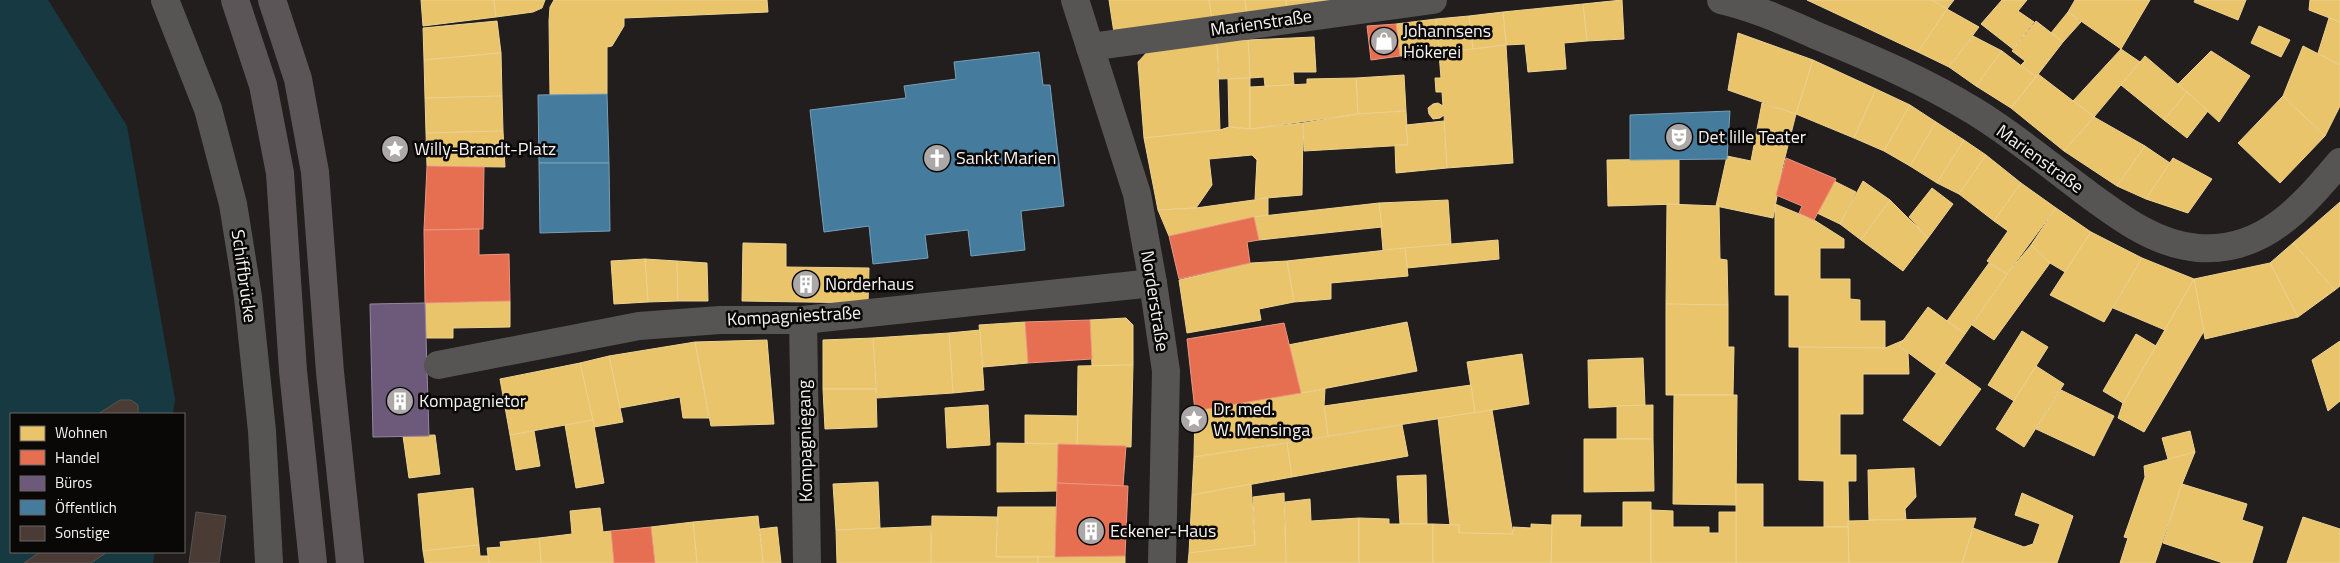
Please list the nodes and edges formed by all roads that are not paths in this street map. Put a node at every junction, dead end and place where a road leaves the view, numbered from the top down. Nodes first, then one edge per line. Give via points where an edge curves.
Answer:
1 (165, 0) edge
2 (235, 0) edge
3 (272, 0) edge
4 (1075, 0) edge
5 (1433, 0) edge
6 (1738, 4) edge
7 (1090, 47) junction
8 (2340, 162) edge
9 (1153, 283) junction
10 (803, 320) junction
11 (438, 365) dead end
12 (269, 563) edge
13 (313, 563) edge
14 (350, 563) edge
15 (806, 563) edge
16 (1162, 563) edge

1 - 12 street, Schiffbrücke via 208,109 234,204 248,297 262,431
2 - 13 main road via 263,85 280,173 293,371
3 - 14 main road via 298,79 315,172 330,372
4 - 7 street, Norderstraße
5 - 7 street, Marienstraße
6 - 8 street, Marienstraße via 1899,70 1975,112 2128,223 2166,241 2198,248 2234,246 2276,229 2308,200
7 - 9 street, Norderstraße via 1137,194
9 - 10 street, Kompagniestraße
9 - 16 street, Norderstraße via 1166,371
10 - 11 street, Kompagniestraße via 720,320 638,326
10 - 15 street, Kompagniegang

